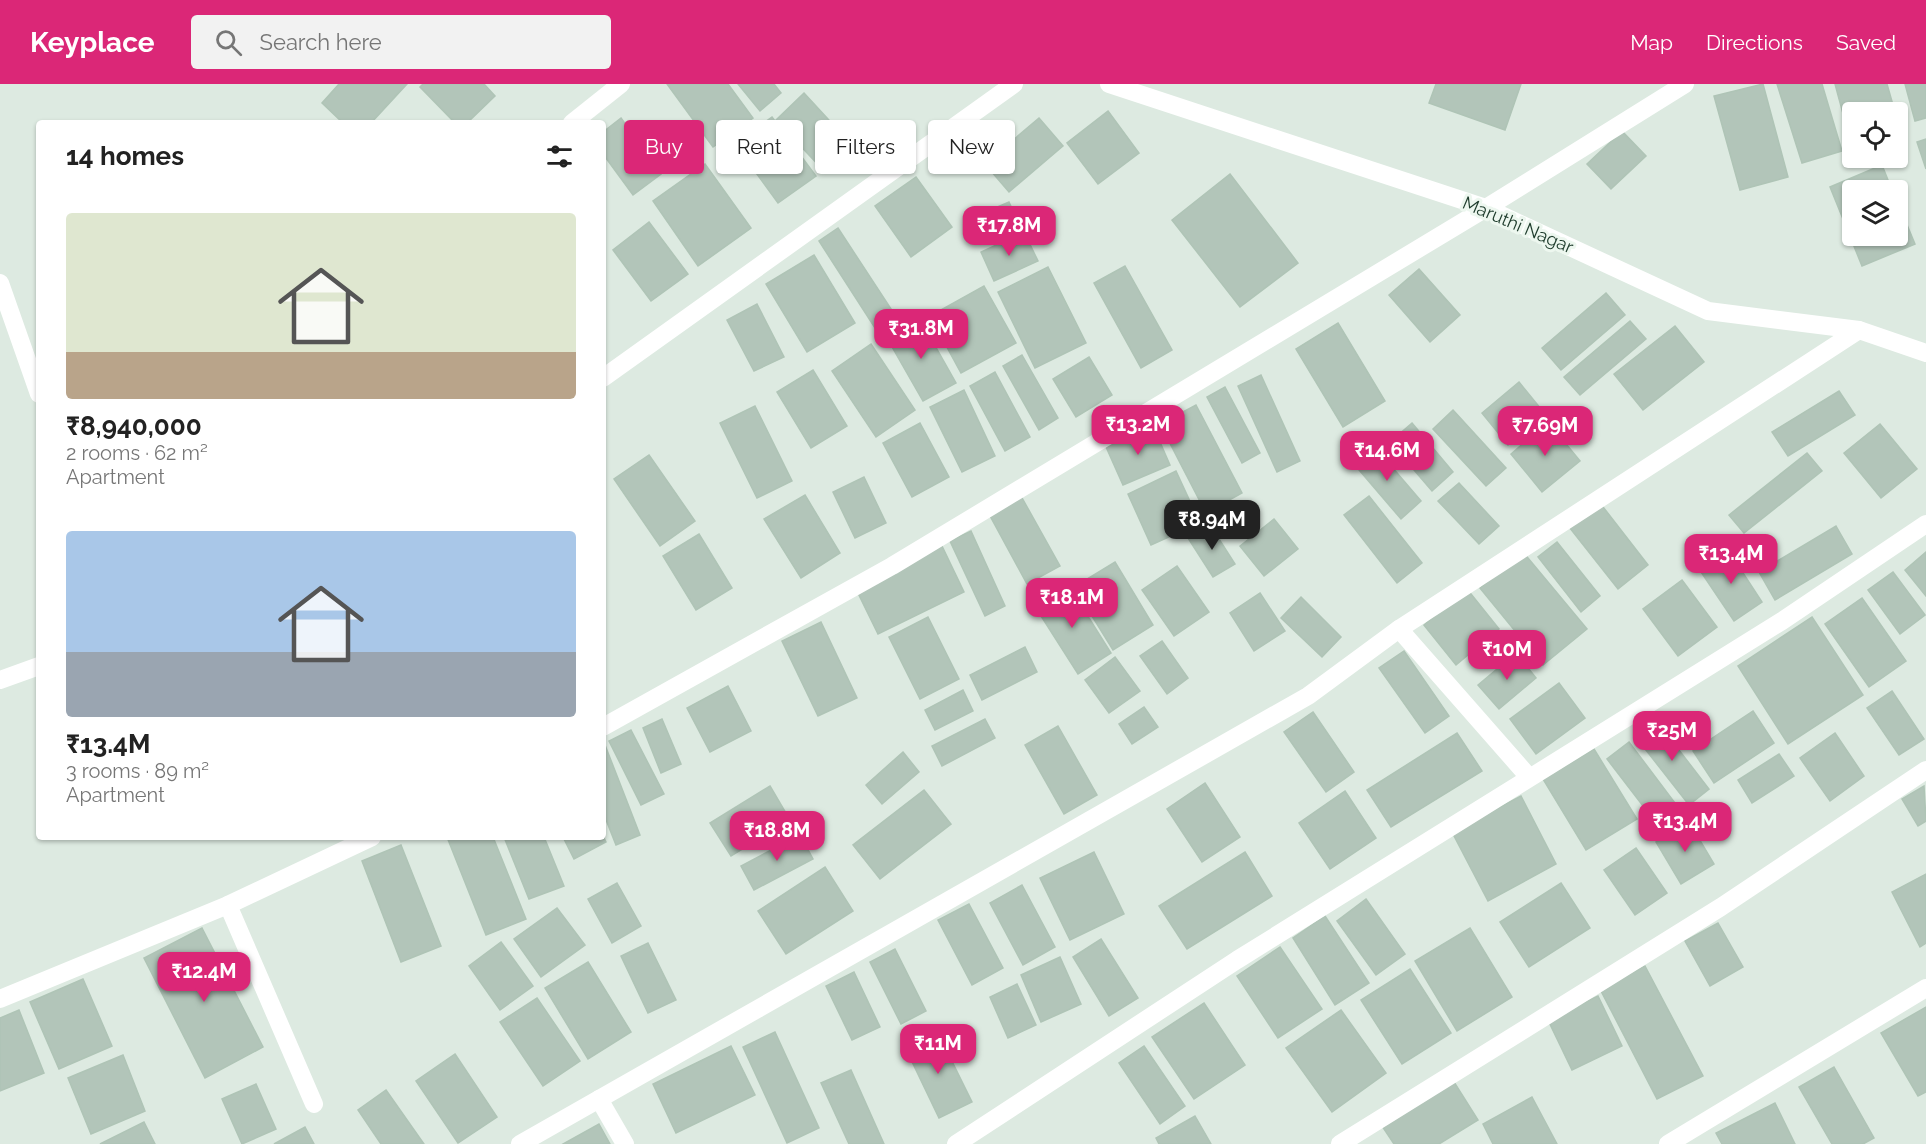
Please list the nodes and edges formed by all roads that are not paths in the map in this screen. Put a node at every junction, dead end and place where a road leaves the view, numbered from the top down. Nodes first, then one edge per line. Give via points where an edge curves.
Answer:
1 (621, 84) edge
2 (1014, 84) edge
3 (1109, 84) edge
4 (1685, 84) edge
5 (576, 120) edge
6 (1486, 208) junction
7 (0, 283) edge
8 (1858, 330) junction
9 (1926, 353) edge
10 (606, 376) edge
11 (36, 385) edge
12 (1926, 524) edge
13 (1399, 629) junction
14 (36, 667) edge
15 (0, 680) edge
16 (606, 725) edge
17 (1926, 770) edge
18 (1528, 776) junction
19 (366, 840) edge
20 (228, 905) junction
21 (1926, 988) edge
22 (0, 999) edge
23 (599, 1098) junction
24 (314, 1104) dead end
25 (520, 1144) edge
26 (625, 1144) edge
27 (956, 1144) edge
28 (1340, 1144) edge
29 (1668, 1144) edge

1 - 5 street
2 - 10 street
3 - 6 street, Maruthi Nagar
4 - 6 street
6 - 8 street, Maruthi Nagar via 1708,311
6 - 16 street via 892,566
7 - 11 street
8 - 9 street, Maruthi Nagar
8 - 13 street
12 - 18 street via 1782,621
13 - 18 street
13 - 23 street via 1308,696
14 - 15 street
17 - 28 street via 1721,908
18 - 27 street
19 - 20 street
20 - 22 street
20 - 24 street
21 - 29 street
23 - 25 street
23 - 26 street

